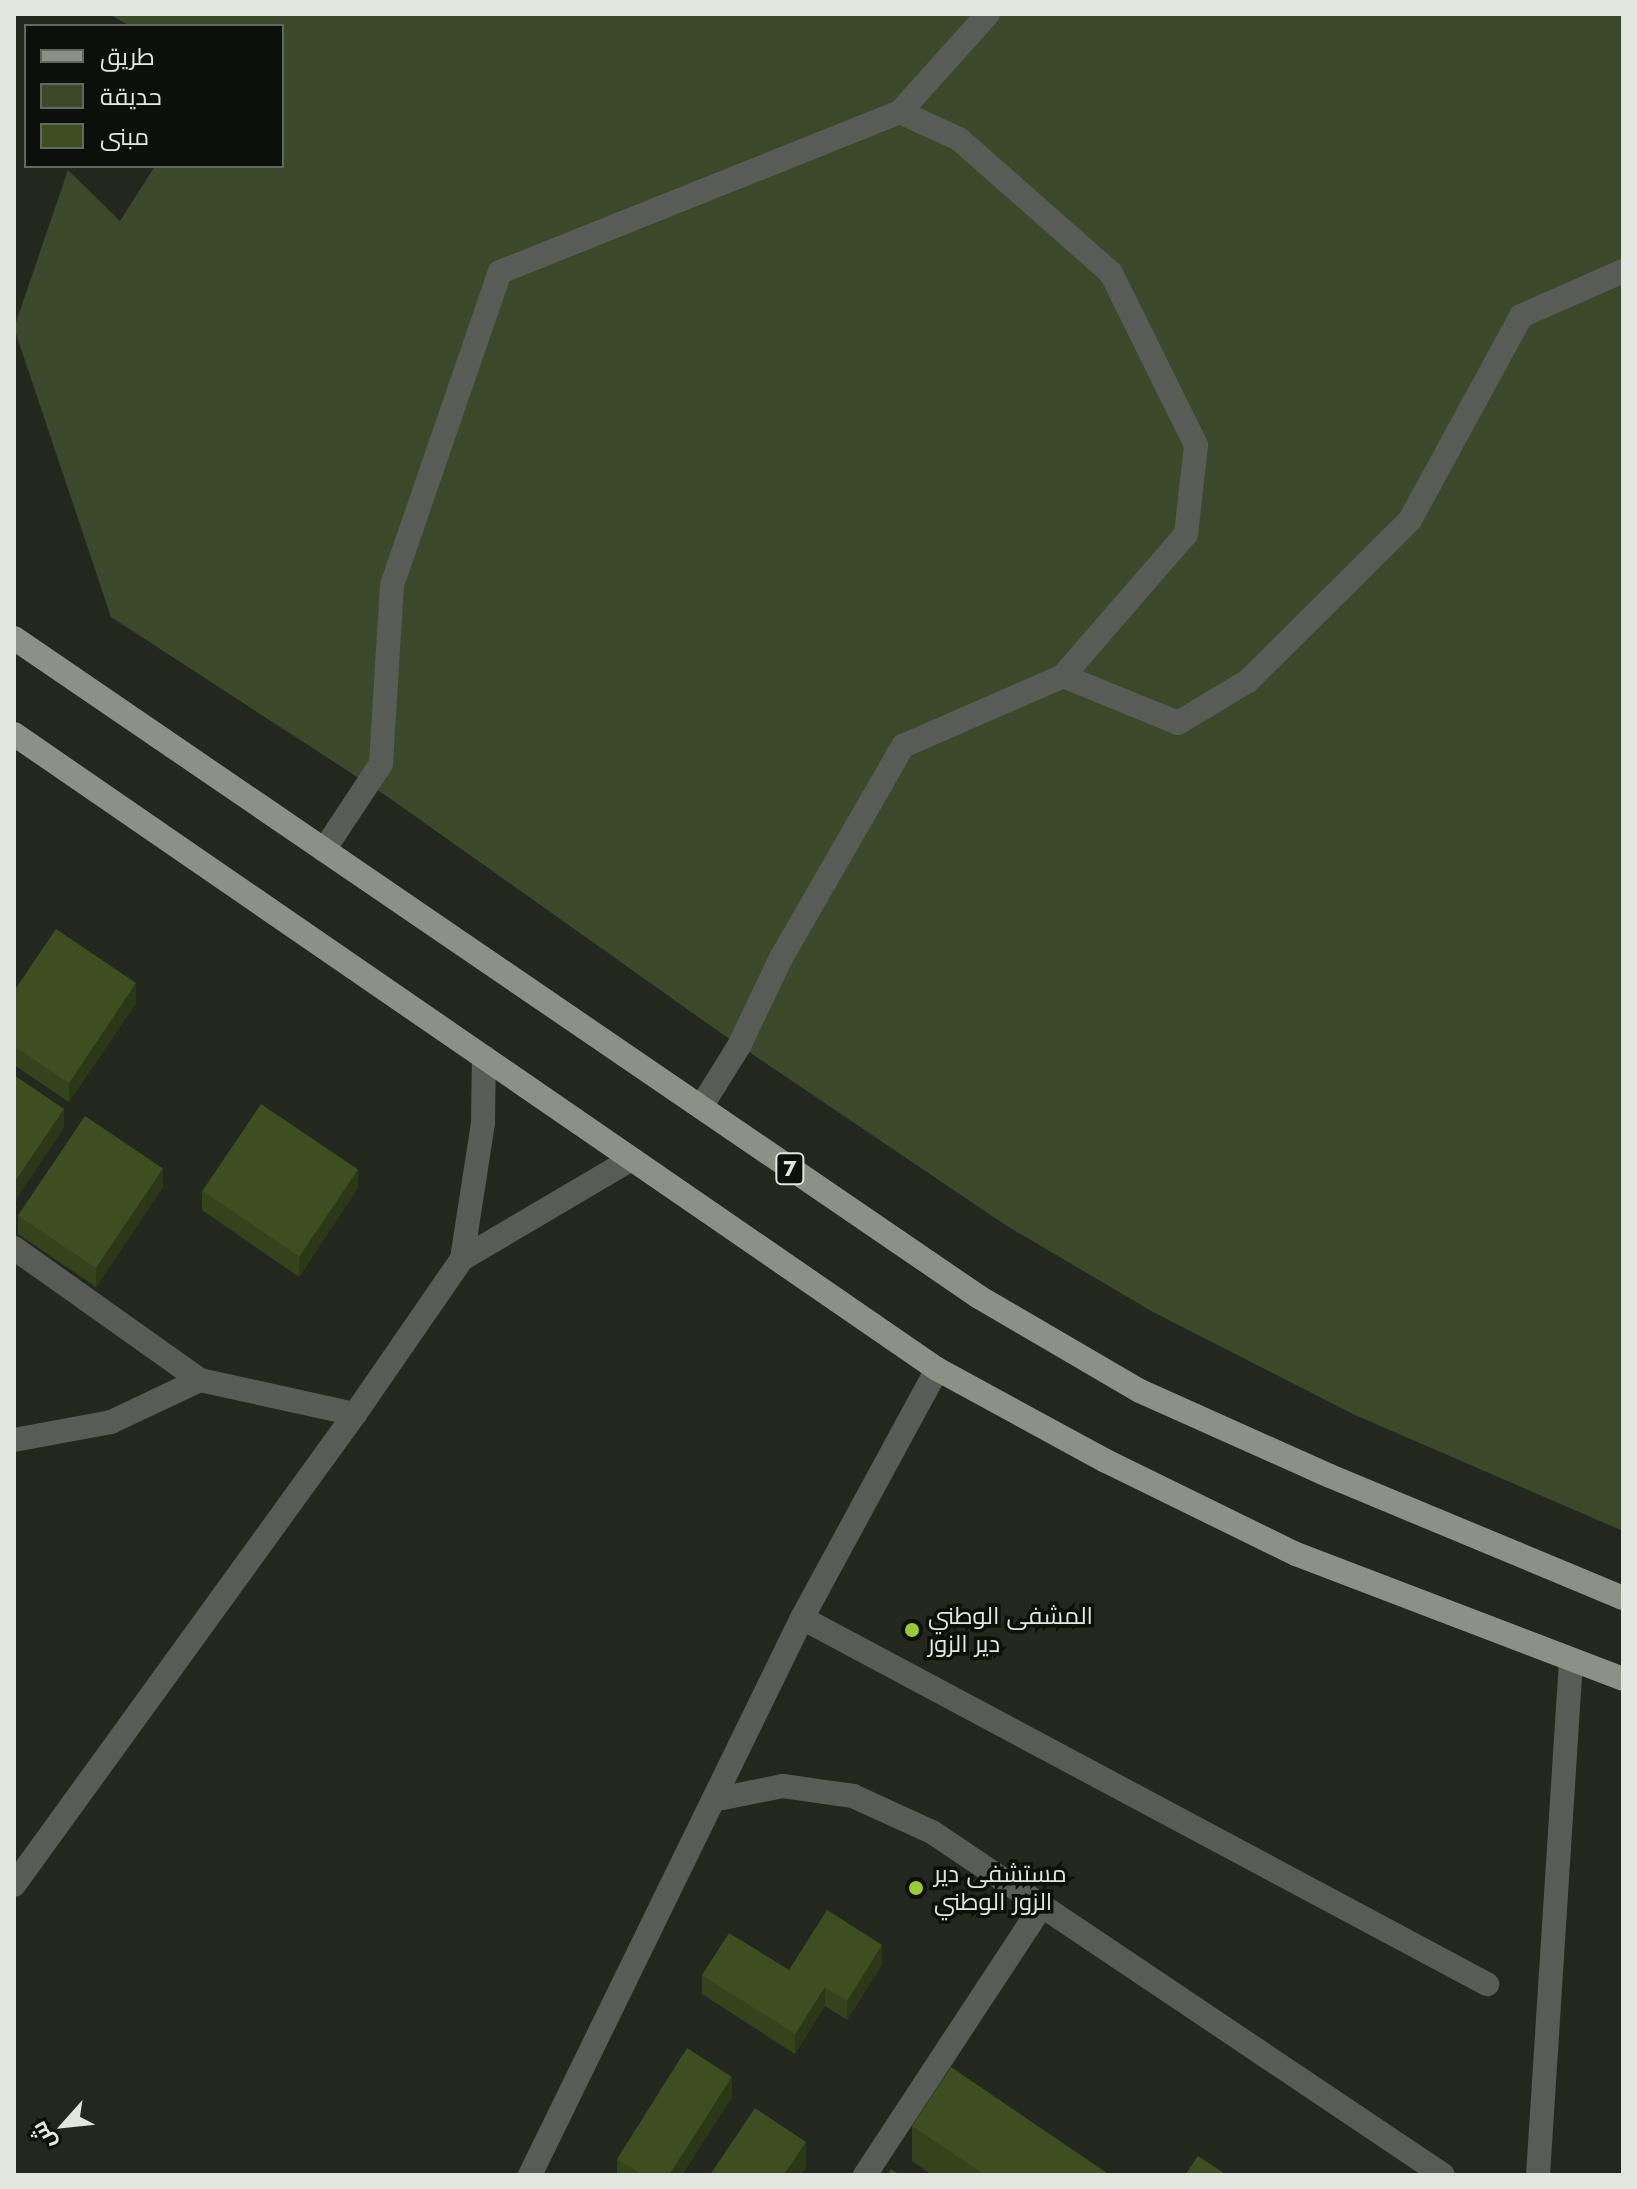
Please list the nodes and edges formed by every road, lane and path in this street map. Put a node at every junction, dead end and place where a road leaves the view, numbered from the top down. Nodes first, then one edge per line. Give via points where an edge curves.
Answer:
1 (988, 14) edge
2 (900, 112) junction
3 (1623, 271) edge
4 (14, 638) edge
5 (1063, 676) junction
6 (14, 734) edge
7 (324, 850) junction
8 (484, 1057) junction
9 (701, 1107) junction
10 (632, 1159) junction
11 (14, 1248) edge
12 (462, 1259) junction
13 (937, 1369) junction
14 (200, 1380) junction
15 (355, 1414) junction
16 (14, 1440) edge
17 (1623, 1598) edge
18 (802, 1618) junction
19 (1571, 1660) junction
20 (1623, 1679) edge
21 (713, 1800) junction
22 (14, 1885) edge
23 (1042, 1906) junction
24 (1487, 1984) dead end
25 (530, 2175) edge
26 (865, 2175) edge
27 (1443, 2175) edge
28 (1538, 2175) edge

1 - 2 street
2 - 5 street via 959,139 1111,273 1196,445 1186,534
2 - 7 street via 500,272 392,585 381,764
3 - 5 street via 1521,316 1410,520 1248,681 1178,723
4 - 7 main road, 7
5 - 9 street via 903,746
6 - 8 main road
7 - 9 main road, 7
8 - 10 main road
8 - 12 street via 483,1123
9 - 17 main road, 7 via 979,1297 1140,1391
10 - 12 street
10 - 13 main road
11 - 14 street
12 - 15 street
13 - 18 street
13 - 19 main road via 1106,1461 1296,1554
14 - 15 street
14 - 16 street via 111,1422
15 - 22 street
18 - 21 street
18 - 24 street
19 - 20 main road
19 - 28 street
21 - 23 street via 783,1786 853,1796 932,1832
21 - 25 street
23 - 26 street
23 - 27 street

